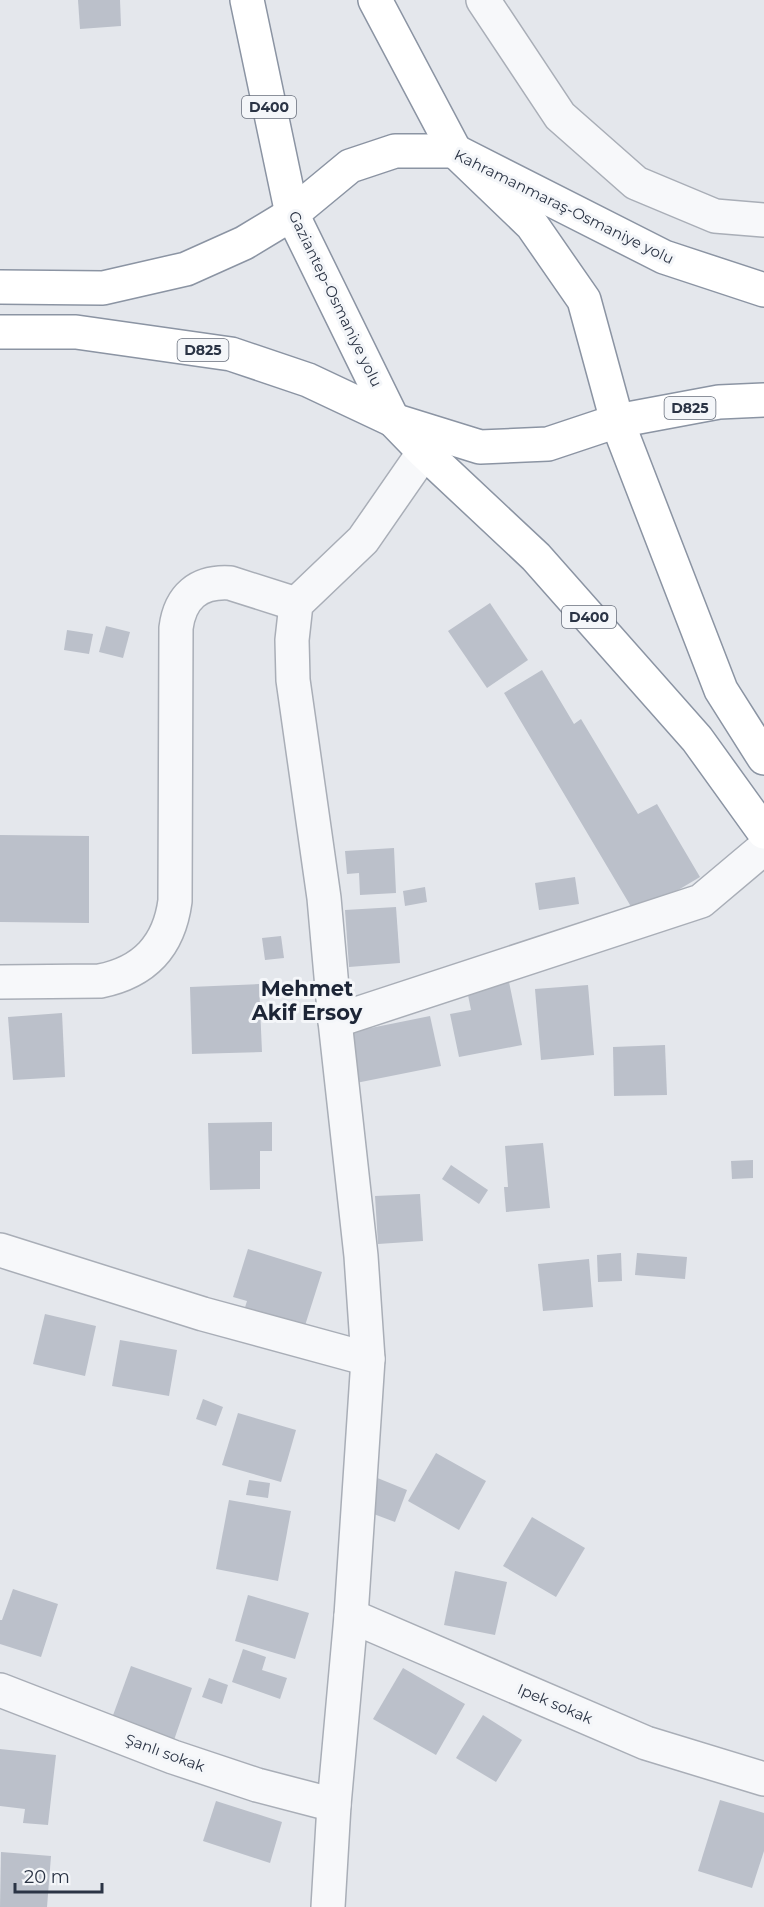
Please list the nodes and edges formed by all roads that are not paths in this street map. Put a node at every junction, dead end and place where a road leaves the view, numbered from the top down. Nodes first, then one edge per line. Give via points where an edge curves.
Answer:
1 (247, 0) edge
2 (375, 0) edge
3 (483, 0) edge
4 (455, 151) junction
5 (291, 214) junction
6 (764, 220) edge
7 (0, 287) edge
8 (764, 290) edge
9 (0, 332) edge
10 (764, 400) edge
11 (393, 420) junction
12 (617, 421) junction
13 (424, 452) junction
14 (296, 604) junction
15 (764, 758) edge
16 (764, 832) edge
17 (764, 848) edge
18 (0, 982) edge
19 (334, 1021) junction
20 (0, 1250) edge
21 (368, 1359) junction
22 (351, 1616) junction
23 (0, 1689) edge
24 (764, 1779) edge
25 (334, 1805) junction
26 (328, 1907) edge

1 - 5 highway, Gaziantep-Osmaniye yolu / D400
2 - 4 highway
3 - 6 street via 560,116 636,183 715,216
4 - 5 highway, Kahramanmaraş-Osmaniye yolu via 395,151 350,166
4 - 8 highway, Kahramanmaraş-Osmaniye yolu via 664,257
4 - 12 highway via 532,225 584,300
5 - 7 highway, Kahramanmaraş-Osmaniye yolu via 244,243 186,269 103,288
5 - 11 highway, Gaziantep-Osmaniye yolu / D400
9 - 11 highway, D825 via 76,332 231,354 308,380
10 - 12 highway, D825 via 719,402
11 - 12 highway, D825 via 480,447 548,444
11 - 13 highway, D400
12 - 15 highway via 721,690
13 - 14 street via 363,540
13 - 16 highway, D400 via 536,556 697,739
14 - 18 street via 219,582 197,589 177,617 175,901 169,929 157,948 142,964 115,978
14 - 19 street via 293,680 324,898
17 - 19 street via 701,902
19 - 21 street via 361,1256
20 - 21 street via 203,1314
21 - 22 street
22 - 24 street, Ipek sokak via 646,1743
22 - 25 street
23 - 25 street, Şanlı sokak via 173,1757
25 - 26 street

